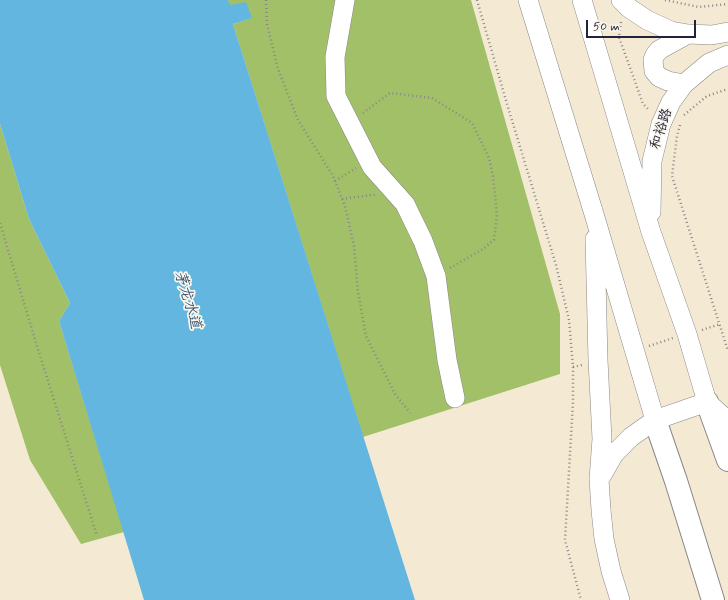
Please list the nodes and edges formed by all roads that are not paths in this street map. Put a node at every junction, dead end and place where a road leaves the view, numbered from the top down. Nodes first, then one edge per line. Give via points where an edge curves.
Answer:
1 (345, 0) edge
2 (528, 0) edge
3 (582, 0) edge
4 (621, 0) edge
5 (728, 32) edge
6 (688, 34) junction
7 (728, 55) edge
8 (684, 84) junction
9 (594, 214) junction
10 (651, 232) junction
11 (455, 398) dead end
12 (707, 402) junction
13 (655, 420) junction
14 (728, 421) edge
15 (728, 460) edge
16 (599, 479) junction
17 (620, 600) edge
18 (713, 600) edge

1 - 11 street via 335,57 336,96 372,167 405,204 423,240 436,276 447,360
2 - 9 street
3 - 10 street
4 - 6 street via 647,20 671,31
5 - 6 street via 712,35
6 - 8 street via 659,50 653,60 654,71 659,78
7 - 8 street, 和裕路 via 710,63
8 - 10 street, 和裕路 via 671,102 661,124 652,161
9 - 13 street
9 - 16 street via 602,440
10 - 12 street via 687,334
12 - 13 street
12 - 14 street
12 - 15 main road
13 - 16 street via 630,437 614,454
13 - 18 main road
16 - 17 street via 604,539

